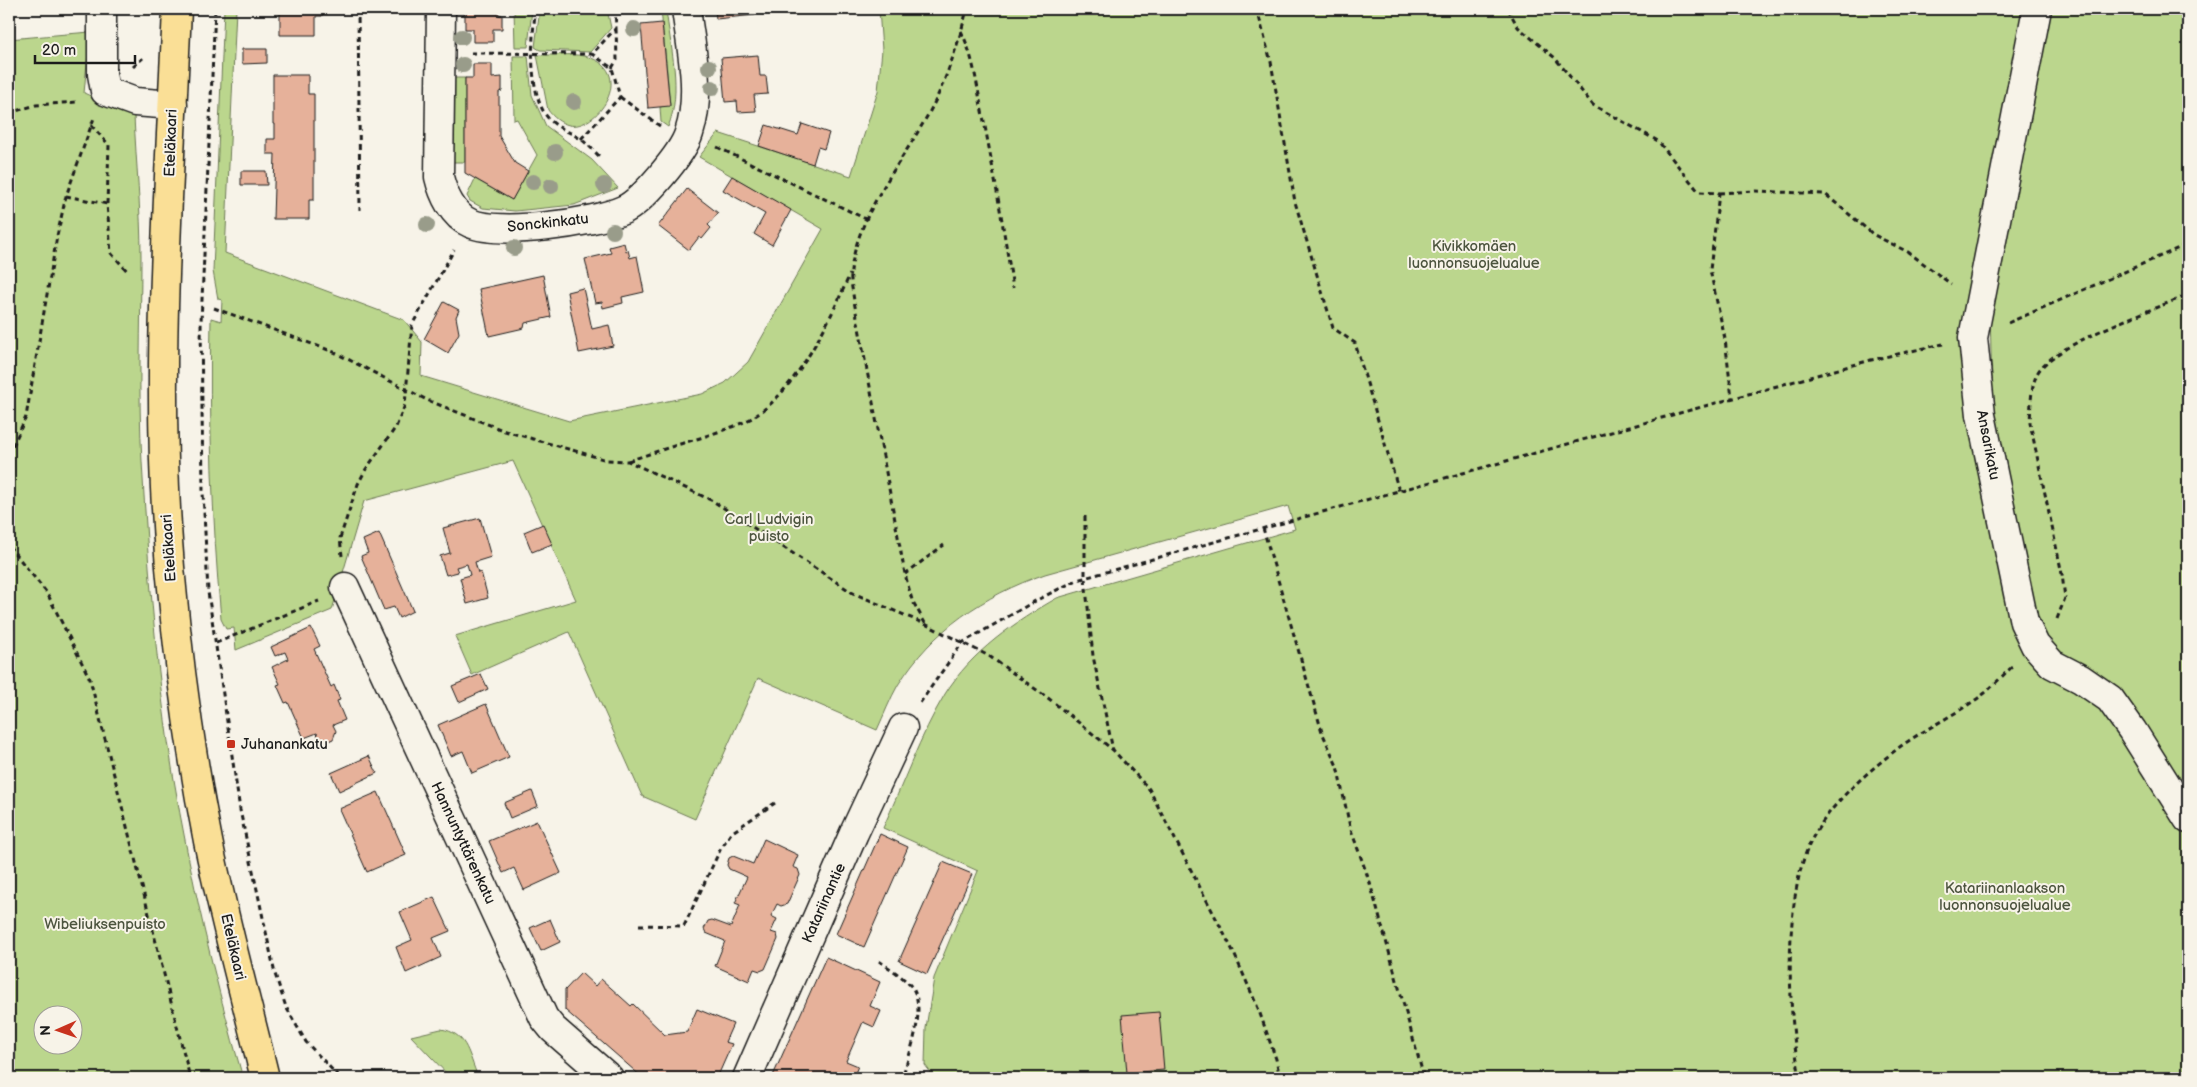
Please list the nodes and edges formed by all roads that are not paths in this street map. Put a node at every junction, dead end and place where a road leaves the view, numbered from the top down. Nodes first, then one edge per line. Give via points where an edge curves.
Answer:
1 (102, 9) edge
2 (177, 9) edge
3 (441, 9) edge
4 (686, 9) edge
5 (2037, 9) edge
6 (173, 105) junction
7 (345, 587) road end
8 (903, 728) road end
9 (2188, 819) edge
10 (265, 1078) edge
11 (609, 1078) edge
12 (748, 1078) edge

1 - 6 street via 102,99
2 - 6 main road, Eteläkaari
3 - 4 street, Sonckinkatu via 442,192 449,204 469,223 509,229 600,217 624,210 642,198 686,139 695,100
5 - 9 street, Ansarikatu via 1973,338 1981,415 2024,622 2035,646 2052,664 2110,699
6 - 10 main road, Eteläkaari via 163,463 170,567 181,672 208,842
7 - 11 street, Hannuntyttärenkatu via 544,1018
8 - 12 street, Katariinantie

